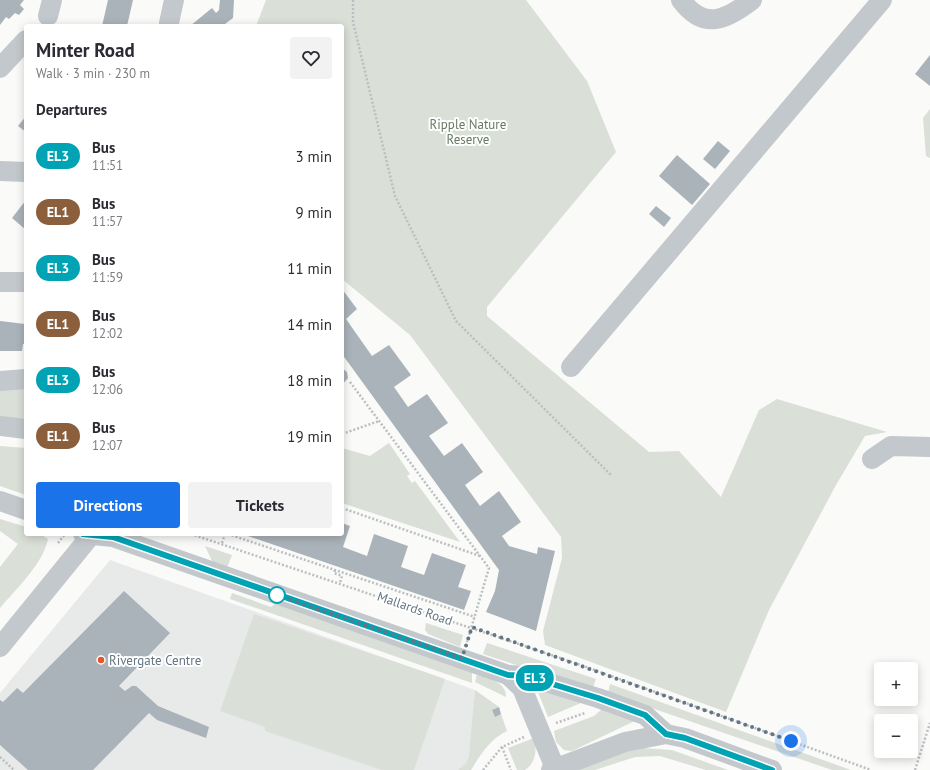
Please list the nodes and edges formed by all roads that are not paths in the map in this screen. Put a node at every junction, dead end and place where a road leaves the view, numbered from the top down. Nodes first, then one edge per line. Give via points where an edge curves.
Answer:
1 (174, 0) edge
2 (680, 0) edge
3 (752, 0) edge
4 (882, 0) edge
5 (169, 23) dead end
6 (24, 42) edge
7 (0, 68) edge
8 (0, 171) edge
9 (24, 172) edge
10 (0, 282) edge
11 (24, 282) edge
12 (572, 367) dead end
13 (24, 379) edge
14 (0, 381) edge
15 (0, 426) edge
16 (24, 429) edge
17 (930, 446) edge
18 (872, 459) dead end
19 (0, 501) edge
20 (24, 509) edge
21 (88, 536) edge
22 (101, 536) edge
23 (0, 647) edge
24 (508, 675) junction
25 (666, 734) junction
26 (553, 769) edge
27 (772, 770) edge

1 - 5 street
2 - 3 street via 693,14 713,20 733,14
4 - 12 street
6 - 7 street
8 - 9 street
10 - 11 street
13 - 14 street
15 - 16 street
17 - 18 street via 890,446
19 - 20 street
21 - 23 street
22 - 24 street via 113,537
24 - 25 street via 526,676 645,715
24 - 26 street via 522,688
25 - 26 street via 625,742
25 - 27 street via 685,738

